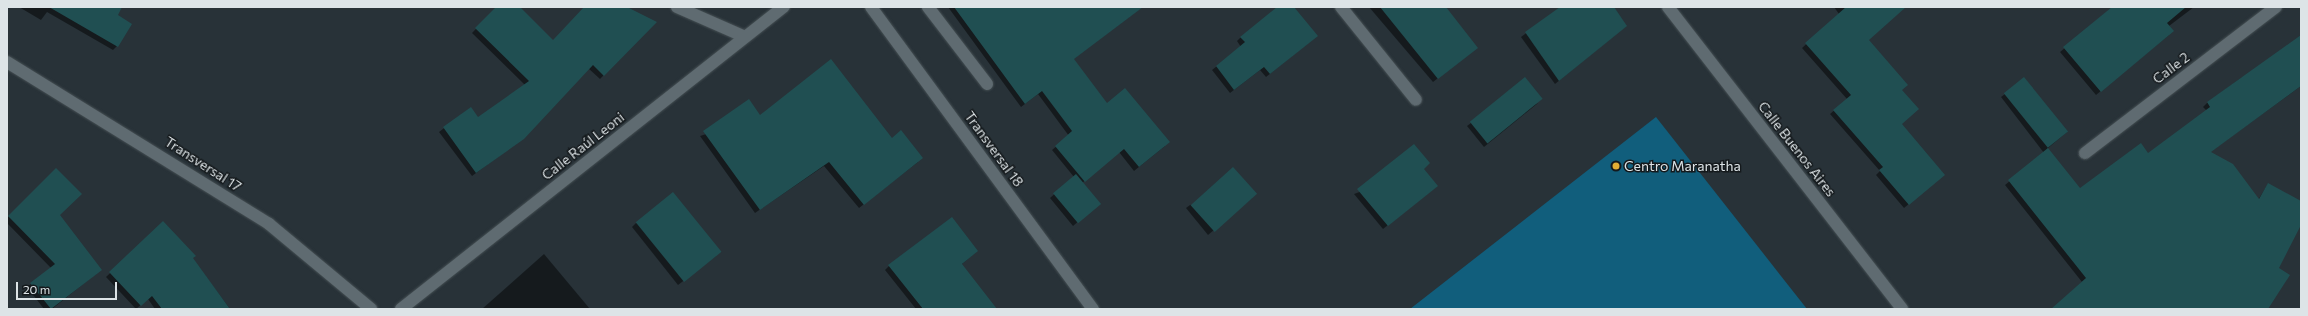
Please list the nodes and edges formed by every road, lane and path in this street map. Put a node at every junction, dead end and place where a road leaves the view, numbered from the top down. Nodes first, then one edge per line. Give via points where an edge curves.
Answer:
1 (678, 7) edge
2 (784, 7) edge
3 (871, 7) edge
4 (928, 7) edge
5 (1341, 7) edge
6 (1668, 7) edge
7 (2276, 7) edge
8 (745, 37) junction
9 (7, 62) edge
10 (987, 84) dead end
11 (1416, 100) dead end
12 (2085, 153) dead end
13 (371, 309) edge
14 (401, 309) edge
15 (1093, 309) edge
16 (1902, 309) edge

1 - 8 street
2 - 8 street, Calle Raúl Leoni
3 - 15 street, Transversal 18
4 - 10 street
5 - 11 street
6 - 16 street, Calle Buenos Aires
7 - 12 street, Calle 2
8 - 14 street, Calle Raúl Leoni
9 - 13 street, Transversal 17 via 269,224

